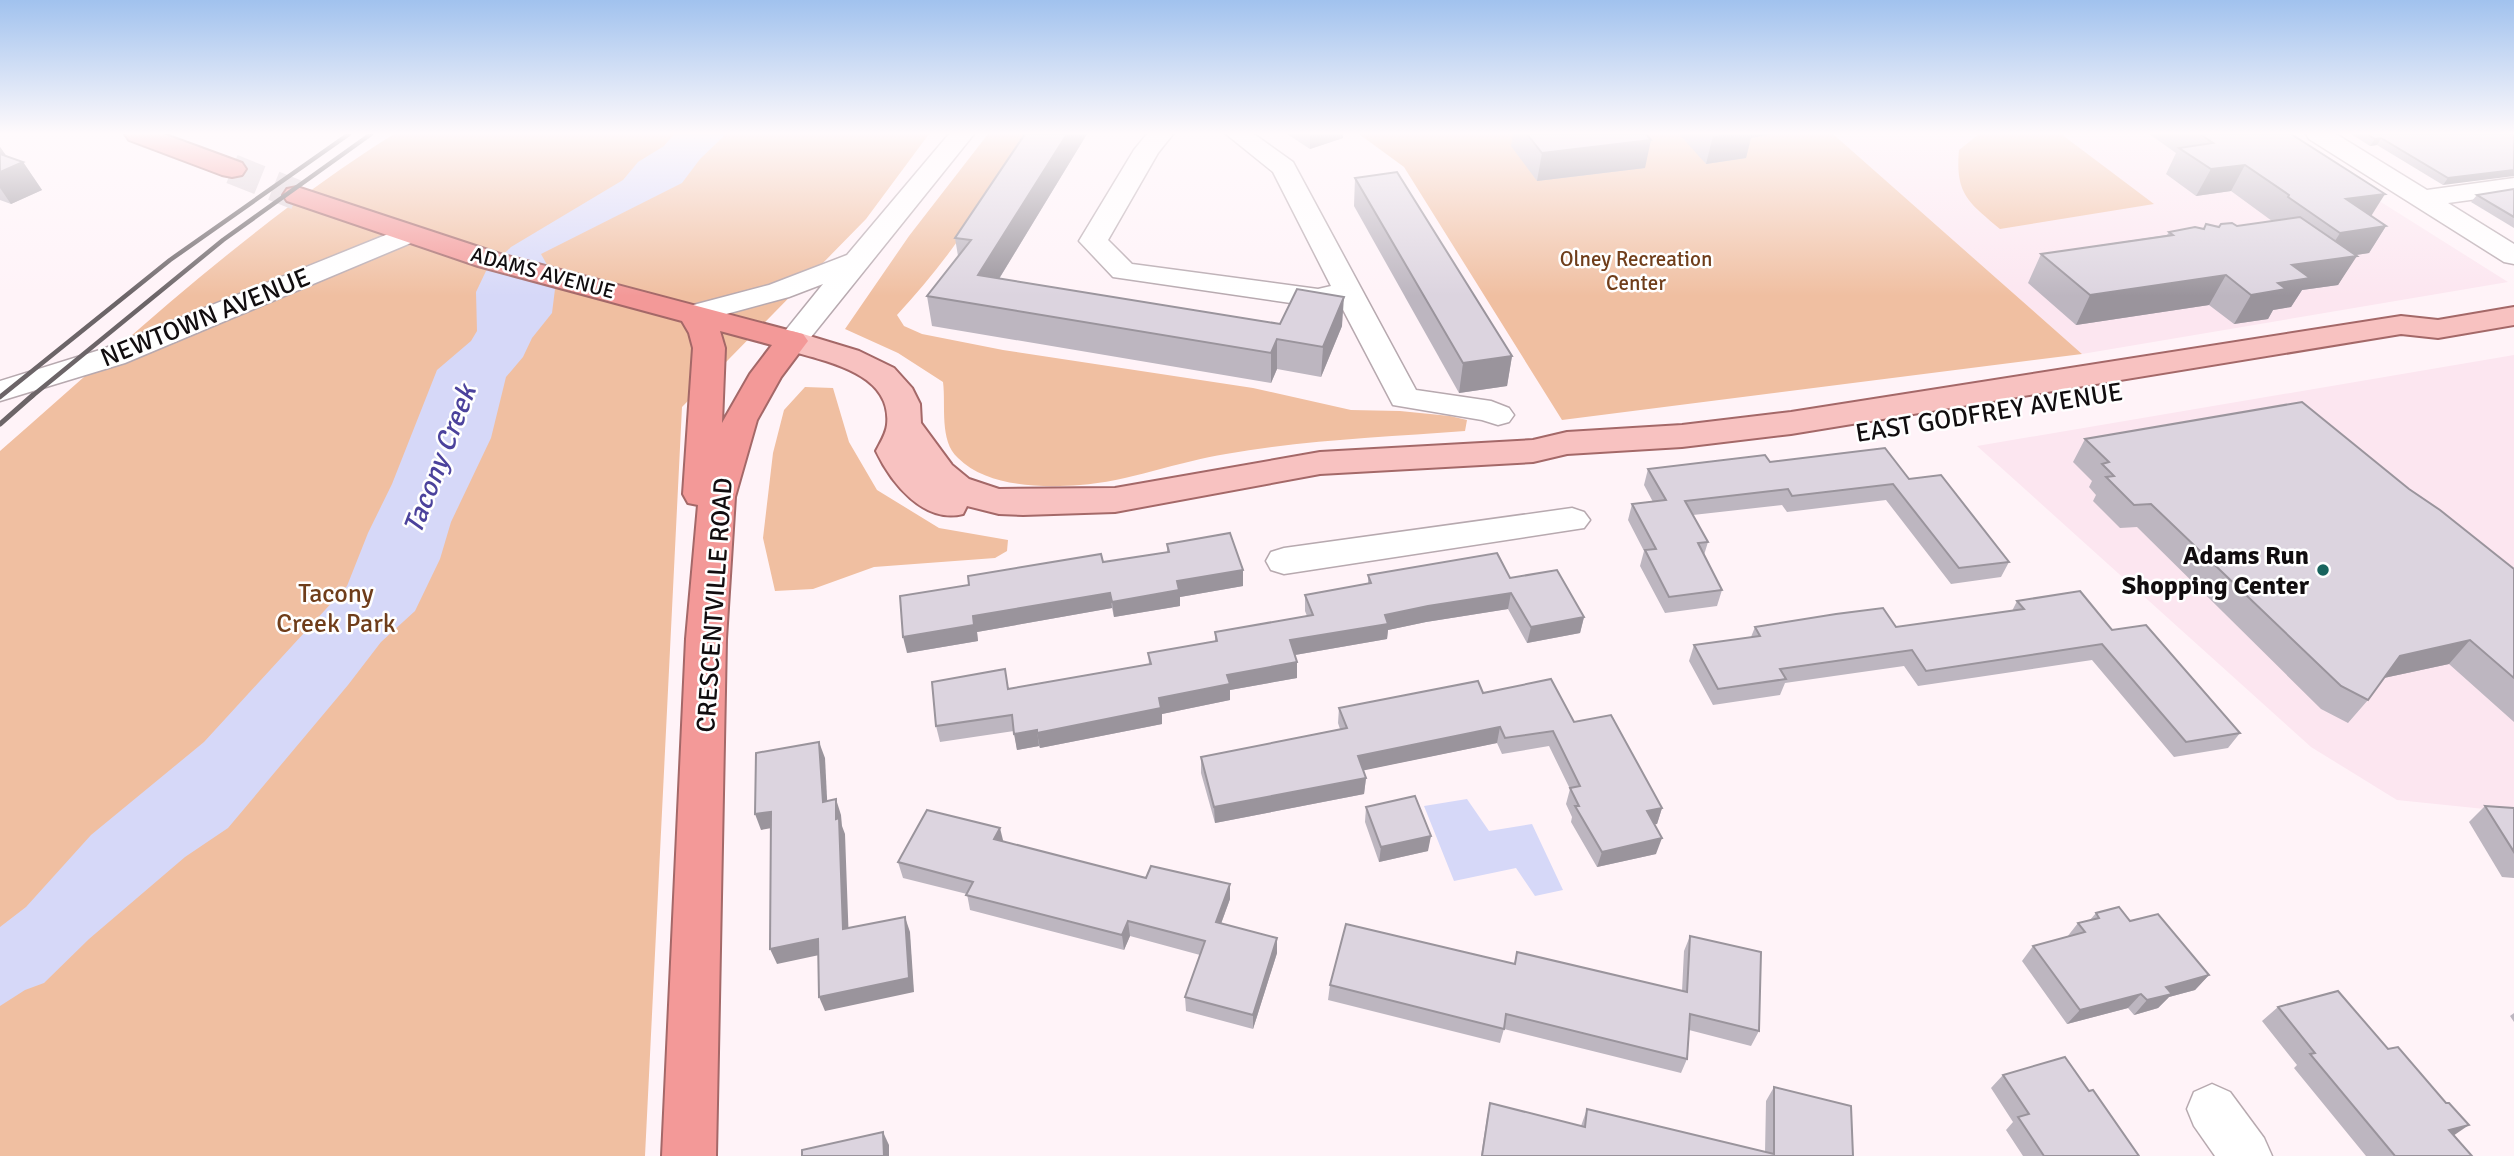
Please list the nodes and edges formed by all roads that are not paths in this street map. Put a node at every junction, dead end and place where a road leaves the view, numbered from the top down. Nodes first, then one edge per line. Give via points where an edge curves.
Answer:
1 (917, 188) edge
2 (1124, 188) edge
3 (1294, 188) edge
4 (2404, 188) edge
5 (2500, 188) edge
6 (297, 195) tunnel mouth
7 (2422, 199) junction
8 (408, 234) junction
9 (2514, 256) edge
10 (856, 262) junction
11 (1348, 291) junction
12 (694, 314) junction
13 (2514, 316) edge
14 (792, 341) junction
15 (0, 391) edge
16 (1515, 436) junction
17 (1572, 520) dead end
18 (1284, 561) dead end
19 (707, 634) junction
20 (2212, 1109) dead end
21 (689, 1156) edge
22 (2245, 1156) edge

1 - 10 street, CRESCENTVILLE ROAD
2 - 11 street via 1093,241 1123,271 1318,298
3 - 11 street
4 - 7 street
5 - 7 street
6 - 8 highway, ADAMS AVENUE
7 - 9 street
8 - 12 highway, ADAMS AVENUE
8 - 15 street, NEWTOWN AVENUE via 114,356
10 - 12 street via 779,291
10 - 14 street, CRESCENTVILLE ROAD
11 - 16 street via 1404,398 1491,411
12 - 14 highway, ADAMS AVENUE
12 - 19 highway via 709,348 701,495
13 - 16 main road, EAST GODFREY AVENUE via 2438,329 2401,324 1693,435 1567,443
14 - 16 main road, EAST GODFREY AVENUE via 875,369 896,389 904,426 894,451 901,469 914,483 954,507 981,514 1035,519 1092,512 1115,500 1320,463
14 - 19 highway, CRESCENTVILLE ROAD via 750,400 731,443 717,497
17 - 18 street
19 - 21 highway, CRESCENTVILLE ROAD
20 - 22 street

